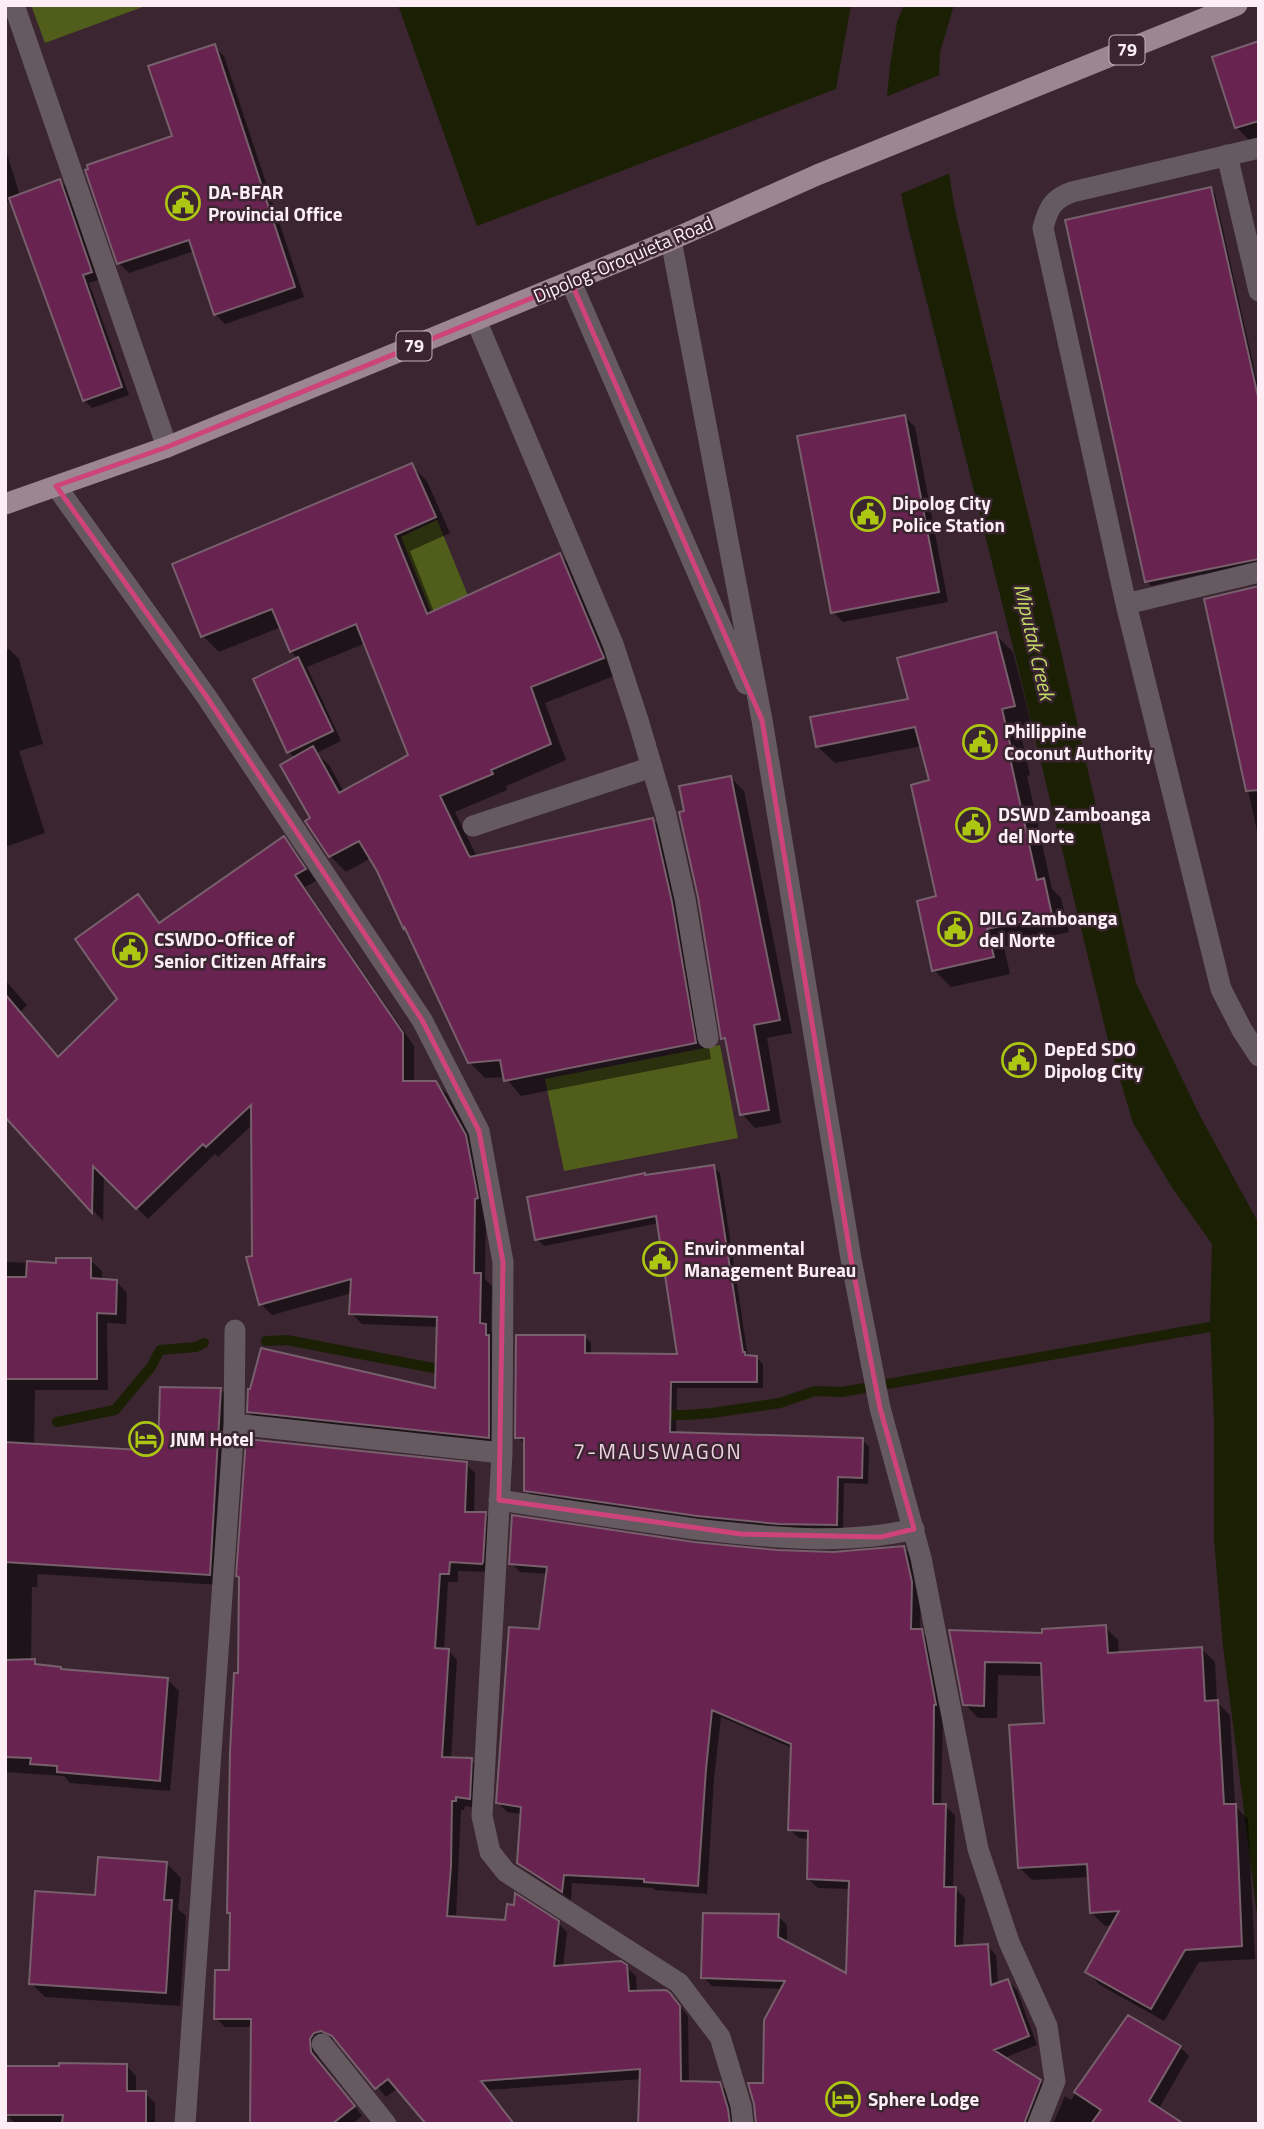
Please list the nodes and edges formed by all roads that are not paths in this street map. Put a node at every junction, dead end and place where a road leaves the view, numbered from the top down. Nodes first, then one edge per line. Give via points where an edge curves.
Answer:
1 (13, 5) edge
2 (1237, 5) edge
3 (1259, 148) edge
4 (1227, 155) junction
5 (671, 240) junction
6 (570, 282) junction
7 (1259, 291) edge
8 (476, 320) junction
9 (167, 447) junction
10 (56, 486) junction
11 (5, 504) edge
12 (1259, 572) edge
13 (1126, 604) junction
14 (762, 720) junction
15 (652, 767) junction
16 (473, 826) dead end
17 (708, 1038) dead end
18 (1259, 1056) edge
19 (235, 1330) dead end
20 (234, 1423) junction
21 (502, 1453) junction
22 (499, 1500) junction
23 (914, 1529) junction
24 (322, 2044) dead end
25 (185, 2124) edge
26 (386, 2124) edge
27 (743, 2124) edge
28 (1038, 2124) edge

1 - 9 street
2 - 5 main road, Dipolog-Oroquieta Road / 79 via 817,175
3 - 4 street
4 - 7 street
4 - 13 street via 1057,197 1048,208 1043,228
5 - 6 main road, Dipolog-Oroquieta Road / 79
5 - 14 street
6 - 8 main road, Dipolog-Oroquieta Road / 79
6 - 14 street
8 - 9 main road, Dipolog-Oroquieta Road / 79
8 - 15 street via 612,644
9 - 10 main road, Dipolog-Oroquieta Road / 79
10 - 11 main road, Dipolog-Oroquieta Road / 79
10 - 21 street via 206,696 422,1020 480,1131 503,1262
12 - 13 street
13 - 18 street via 1221,989
14 - 23 street via 851,1259 880,1408
15 - 16 street
15 - 17 street via 685,899
19 - 20 street
20 - 21 street
20 - 25 street
21 - 22 street
22 - 23 street via 741,1534 869,1538
22 - 27 street via 482,1816 491,1852 506,1872 679,1983 720,2037
23 - 28 street via 978,1849 1009,1942 1047,2026 1055,2081
24 - 26 street

